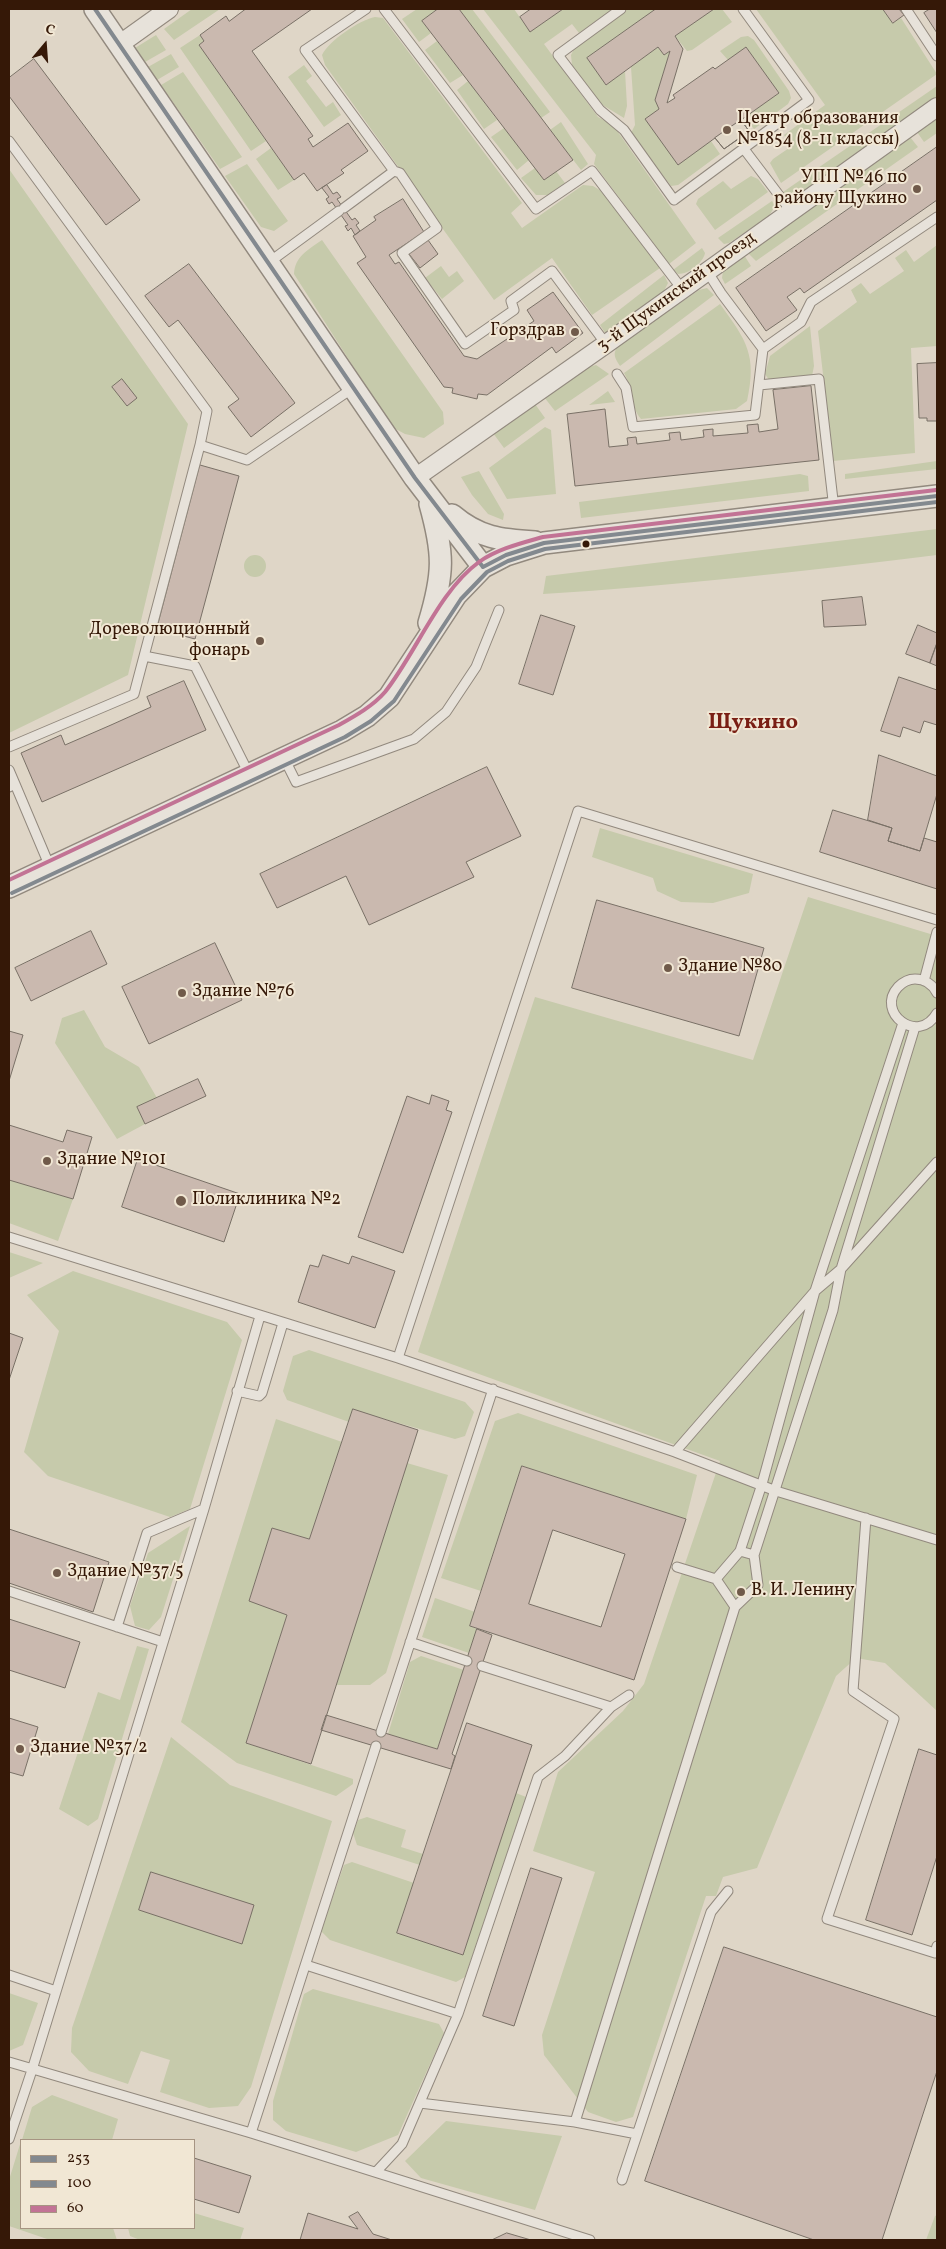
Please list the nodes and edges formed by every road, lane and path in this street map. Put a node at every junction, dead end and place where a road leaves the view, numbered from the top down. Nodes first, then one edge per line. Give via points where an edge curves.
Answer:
1 (95, 9) edge
2 (169, 9) edge
3 (366, 9) edge
4 (384, 9) edge
5 (621, 9) edge
6 (743, 9) edge
7 (906, 9) edge
8 (120, 44) junction
9 (937, 56) edge
10 (937, 107) edge
11 (9, 141) edge
12 (744, 149) junction
13 (394, 171) junction
14 (791, 211) junction
15 (937, 217) edge
16 (268, 263) junction
17 (707, 270) junction
18 (682, 289) junction
19 (606, 344) junction
20 (763, 349) junction
21 (617, 374) dead end
22 (759, 385) junction
23 (353, 388) junction
24 (200, 446) junction
25 (421, 486) junction
26 (937, 496) edge
27 (834, 509) junction
28 (544, 543) junction
29 (483, 568) junction
30 (499, 610) dead end
31 (424, 642) junction
32 (144, 656) junction
33 (9, 747) edge
34 (284, 757) junction
35 (9, 770) edge
36 (249, 774) junction
37 (12, 786) edge
38 (50, 868) junction
39 (9, 887) edge
40 (937, 920) edge
41 (937, 932) edge
42 (924, 981) junction
43 (937, 993) edge
44 (937, 1013) edge
45 (903, 1023) junction
46 (915, 1027) junction
47 (937, 1162) edge
48 (9, 1238) edge
49 (841, 1269) junction
50 (815, 1291) junction
51 (260, 1316) junction
52 (283, 1323) junction
53 (398, 1358) junction
54 (493, 1388) junction
55 (237, 1391) junction
56 (675, 1452) junction
57 (762, 1484) junction
58 (776, 1490) junction
59 (204, 1509) junction
60 (866, 1518) junction
61 (937, 1540) edge
62 (740, 1551) junction
63 (754, 1555) junction
64 (678, 1567) dead end
65 (716, 1579) junction
66 (9, 1592) edge
67 (735, 1606) junction
68 (117, 1627) junction
69 (163, 1642) junction
70 (410, 1642) junction
71 (467, 1661) dead end
72 (482, 1666) dead end
73 (629, 1695) dead end
74 (611, 1707) junction
75 (381, 1732) dead end
76 (376, 1746) dead end
77 (728, 1891) dead end
78 (937, 1946) edge
79 (306, 1966) junction
80 (9, 1975) edge
81 (56, 1991) junction
82 (458, 2014) junction
83 (9, 2062) edge
84 (32, 2070) junction
85 (420, 2103) junction
86 (575, 2122) junction
87 (251, 2133) junction
88 (637, 2134) junction
89 (9, 2139) edge
90 (376, 2172) junction
91 (622, 2180) dead end
92 (590, 2240) edge

1 - 8 street
2 - 8 street
3 - 13 lane via 305,50
4 - 18 lane via 536,209 592,171
5 - 12 lane via 558,55 600,110 624,130 674,200
6 - 12 lane via 809,100
7 - 9 lane
8 - 16 street
10 - 14 street, 3-й Щукинский проезд
11 - 24 lane via 208,411
12 - 14 lane
13 - 16 lane
13 - 19 lane via 400,173 438,228 402,252 465,344 514,310 511,301 552,271
14 - 17 street, 3-й Щукинский проезд
15 - 20 lane via 811,302 801,322
16 - 23 street
17 - 18 street, 3-й Щукинский проезд
17 - 20 lane
18 - 19 street, 3-й Щукинский проезд
19 - 25 street, 3-й Щукинский проезд
20 - 22 lane
21 - 22 lane via 626,388 633,427 755,415
22 - 27 lane via 819,379
23 - 24 lane via 247,460
23 - 25 street
24 - 32 lane
25 - 28 street via 462,524 480,534 497,539
25 - 29 street
25 - 31 street via 438,534 442,563 440,588
26 - 27 street
27 - 28 street
28 - 29 street
29 - 31 street via 456,595
30 - 34 lane via 476,667 446,712 414,739 296,782
31 - 34 street via 389,697 367,716
32 - 33 lane via 134,694
32 - 36 lane via 195,666
34 - 36 street
35 - 37 lane
36 - 38 street
37 - 38 lane
38 - 39 street
40 - 53 lane via 578,811
41 - 42 lane
42 - 43 lane via 931,984
42 - 45 lane via 902,983 893,996 893,1011
44 - 46 lane via 929,1023
45 - 46 lane
45 - 50 lane
46 - 49 lane
47 - 49 lane
48 - 51 lane
49 - 50 lane
49 - 58 lane via 833,1310
50 - 56 lane
50 - 57 lane
51 - 52 lane
51 - 55 lane
52 - 53 lane
52 - 55 lane via 262,1393 259,1396
53 - 54 lane
54 - 56 lane
54 - 70 lane
55 - 59 lane
56 - 57 lane
57 - 58 lane
57 - 62 lane
58 - 60 lane
58 - 63 lane
59 - 68 lane via 147,1533
59 - 69 lane
60 - 61 lane
60 - 78 lane via 853,1691 894,1719 827,1919 935,1953
62 - 63 lane
62 - 65 lane
63 - 67 lane via 758,1585
64 - 65 lane
65 - 67 lane
66 - 68 lane
67 - 86 lane
68 - 69 lane
69 - 81 lane
70 - 71 lane
70 - 75 lane
72 - 74 lane
73 - 74 lane
74 - 82 lane via 565,1756 538,1777
76 - 79 lane
77 - 88 lane via 712,1912
79 - 82 lane
79 - 87 lane
80 - 81 lane
81 - 84 lane
82 - 85 lane
83 - 84 lane
84 - 87 lane
84 - 89 lane
85 - 86 lane
85 - 90 lane via 402,2144
86 - 88 lane
87 - 90 lane
88 - 91 lane
90 - 92 lane

